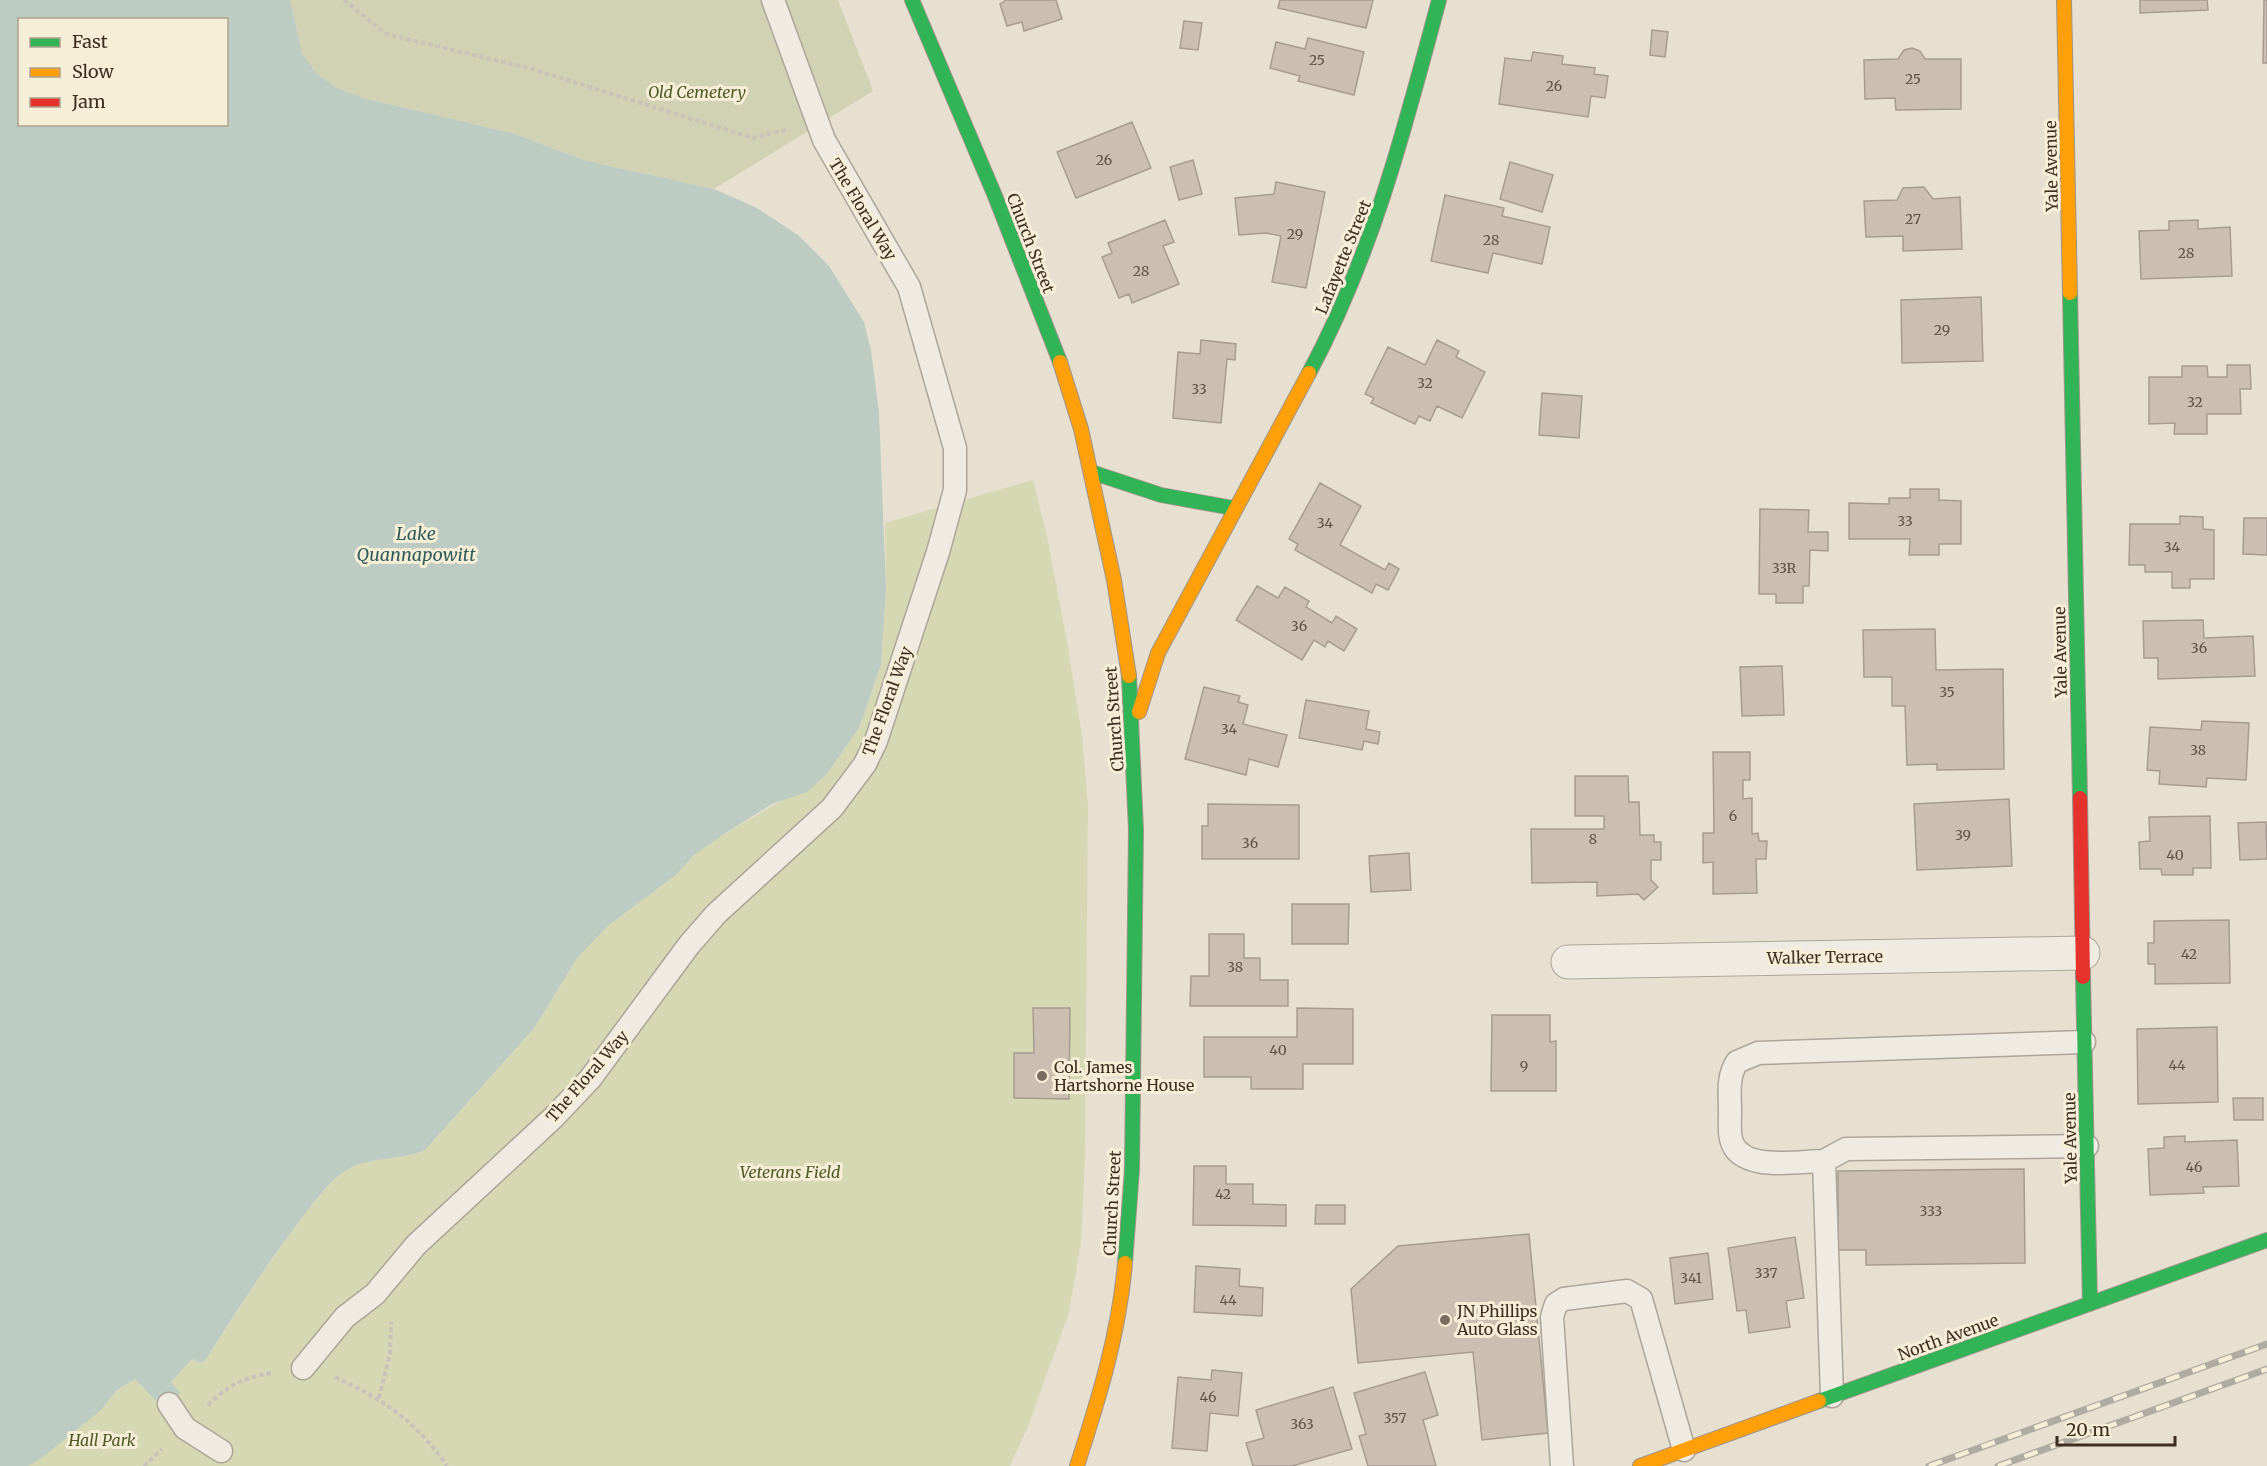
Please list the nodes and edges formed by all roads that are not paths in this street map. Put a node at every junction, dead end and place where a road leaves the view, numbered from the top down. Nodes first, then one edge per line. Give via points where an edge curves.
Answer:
1 (773, 0) edge
2 (912, 0) edge
3 (1439, 0) edge
4 (2064, 0) edge
5 (1091, 472) junction
6 (1233, 508) junction
7 (1134, 731) junction
8 (2083, 953) junction
9 (1568, 962) dead end
10 (2084, 1042) junction
11 (2086, 1146) junction
12 (1824, 1161) junction
13 (2267, 1240) edge
14 (2090, 1304) junction
15 (303, 1368) road end
16 (1832, 1396) junction
17 (169, 1404) dead end
18 (1684, 1450) junction
19 (221, 1451) dead end
20 (1077, 1466) edge
21 (1562, 1466) edge
22 (1640, 1466) edge

1 - 15 lane, The Floral Way via 824,140 909,287 955,448 955,490 876,741 832,808 716,914 689,945 590,1079 416,1245 383,1284 345,1317
2 - 5 street, Church Street via 1063,370
3 - 6 street, Lafayette Street via 1401,144 1365,254 1321,351
4 - 8 street, Yale Avenue
5 - 6 street via 1161,495
5 - 7 street, Church Street via 1124,637
6 - 7 street, Lafayette Street via 1158,653
7 - 20 street, Church Street via 1132,1170 1125,1262 1121,1311 1111,1358
8 - 9 street, Walker Terrace
8 - 10 street, Yale Avenue
10 - 11 street, Yale Avenue
10 - 12 lane via 1758,1053 1737,1062 1730,1077 1731,1133 1740,1154 1755,1162
11 - 12 lane via 1846,1149
11 - 14 street, Yale Avenue
12 - 16 lane
13 - 14 street, North Avenue
14 - 16 street, North Avenue
16 - 18 street, North Avenue
17 - 19 lane via 185,1428
18 - 21 lane via 1641,1299 1627,1291 1564,1299 1556,1304 1552,1317
18 - 22 street, North Avenue

